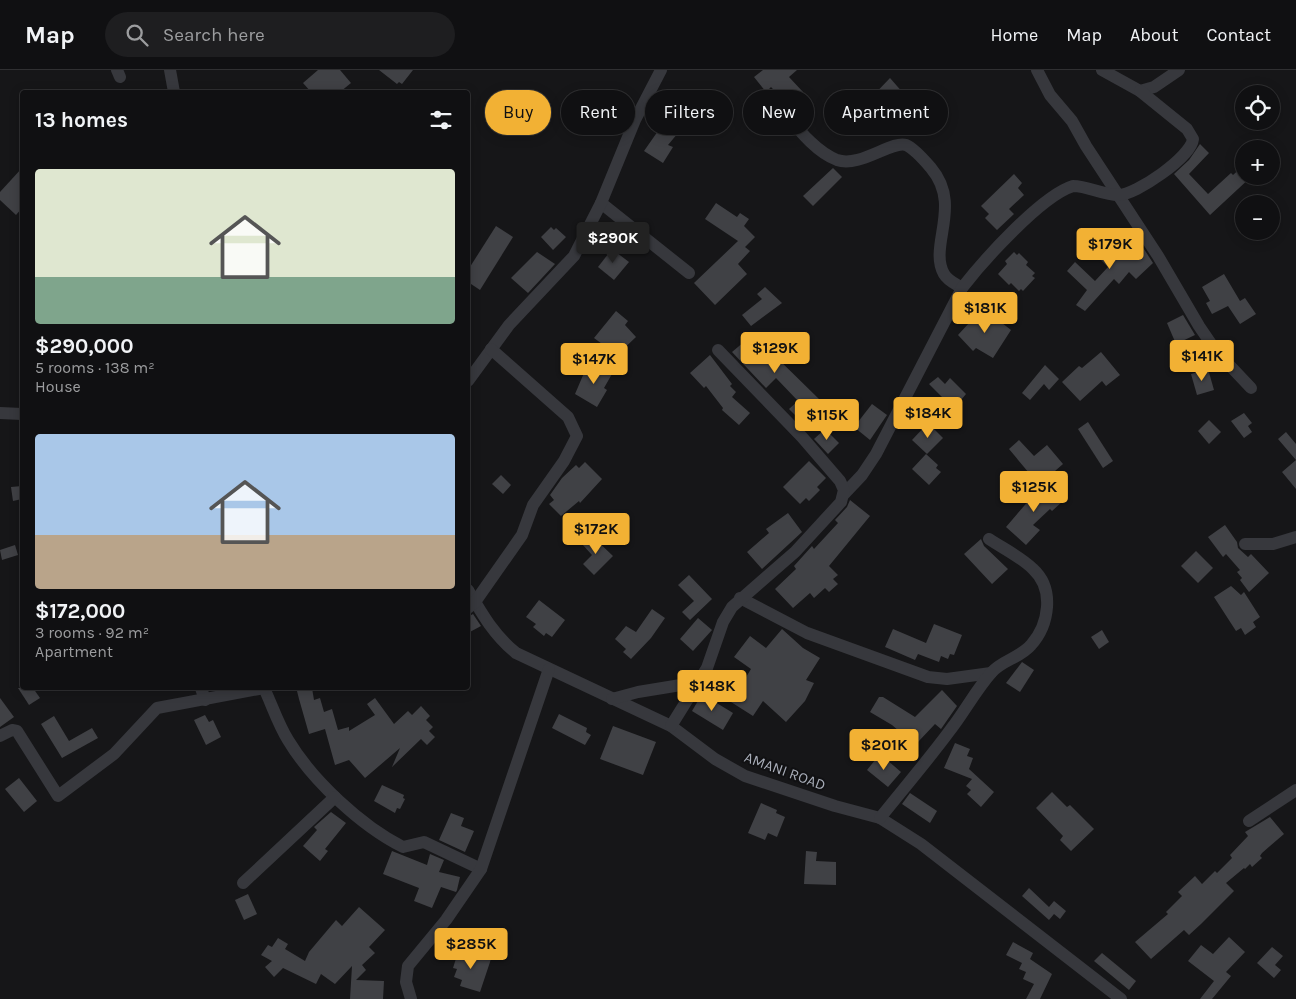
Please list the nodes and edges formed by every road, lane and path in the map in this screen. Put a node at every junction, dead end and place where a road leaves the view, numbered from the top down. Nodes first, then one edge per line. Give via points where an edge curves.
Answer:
1 (170, 70) edge
2 (660, 70) edge
3 (1037, 70) edge
4 (1102, 70) edge
5 (1179, 70) edge
6 (174, 90) edge
7 (1140, 92) junction
8 (806, 135) edge
9 (1137, 189) junction
10 (1118, 195) junction
11 (601, 203) junction
12 (1132, 217) junction
13 (689, 273) dead end
14 (962, 288) junction
15 (491, 349) junction
16 (718, 350) dead end
17 (470, 378) edge
18 (1252, 388) dead end
19 (0, 413) edge
20 (20, 414) edge
21 (844, 494) junction
22 (1296, 537) edge
23 (990, 539) dead end
24 (1245, 544) dead end
25 (740, 598) junction
26 (471, 605) edge
27 (549, 669) junction
28 (991, 673) junction
29 (698, 682) junction
30 (202, 690) edge
31 (254, 690) edge
32 (265, 690) edge
33 (612, 699) junction
34 (205, 700) junction
35 (671, 726) junction
36 (0, 736) edge
37 (1296, 790) edge
38 (335, 797) junction
39 (880, 818) junction
40 (1249, 821) dead end
41 (481, 869) junction
42 (243, 883) dead end
43 (411, 999) edge
44 (1120, 999) edge

1 - 6 street
2 - 11 street via 635,120
3 - 10 street via 1044,86 1072,121
4 - 7 street
5 - 7 street via 1154,88
7 - 9 street via 1188,129 1193,139 1182,157
8 - 14 street via 821,150 838,160 857,160 899,145 912,148 934,172 945,194 943,270
9 - 10 street
9 - 12 street
10 - 12 street
10 - 14 street via 1079,186 1064,190 1020,224
11 - 13 street
11 - 15 street via 568,264
12 - 18 street via 1216,351
14 - 21 street via 876,454
15 - 17 street
15 - 26 street via 568,417 577,436 533,505 522,535
16 - 21 street via 802,437 840,481
19 - 20 street
21 - 25 street via 795,552
22 - 24 street via 1267,545
23 - 28 street via 1033,569 1042,580 1047,604 1045,619 1032,645
25 - 28 street via 807,633 928,676 947,679
25 - 29 street via 726,615 712,658
26 - 27 street, AMANI ROAD via 502,642 516,653
27 - 33 street, AMANI ROAD
27 - 41 street
28 - 39 street via 943,741
29 - 33 street
29 - 35 street
30 - 34 street
31 - 34 street
32 - 38 street via 288,741
33 - 35 street, AMANI ROAD
34 - 36 street via 157,708 114,754 58,796 17,731 10,730
35 - 39 street, AMANI ROAD via 744,776
37 - 40 street
38 - 41 street via 380,834 402,847 424,842
38 - 42 street
39 - 44 street, AMANI ROAD via 921,844
41 - 43 street via 446,920 408,966 406,982

